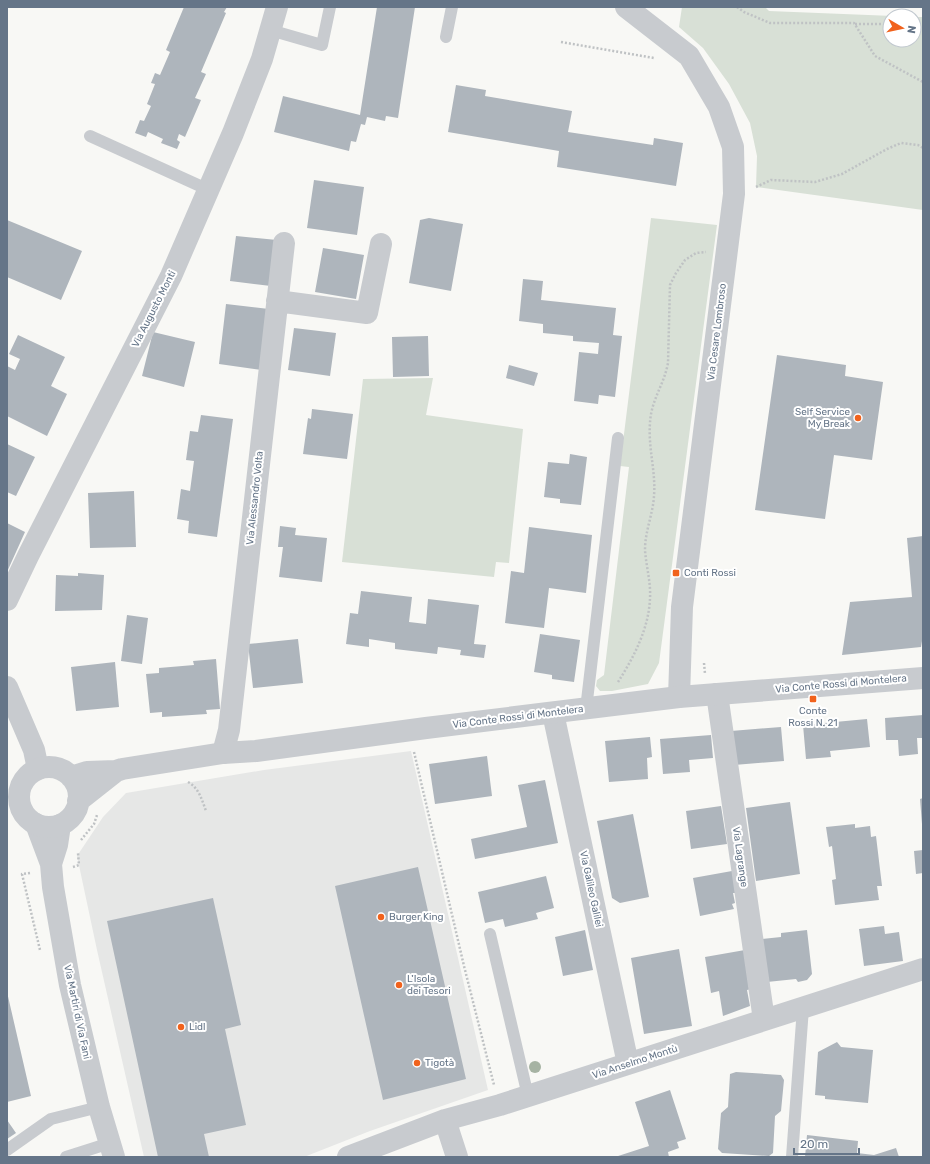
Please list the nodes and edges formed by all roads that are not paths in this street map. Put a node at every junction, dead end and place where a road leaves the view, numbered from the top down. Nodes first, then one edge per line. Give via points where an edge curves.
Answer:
1 (277, 7) edge
2 (330, 7) edge
3 (452, 7) edge
4 (626, 7) edge
5 (270, 30) junction
6 (446, 37) dead end
7 (90, 136) dead end
8 (209, 190) junction
9 (284, 243) dead end
10 (381, 244) dead end
11 (277, 301) junction
12 (618, 438) dead end
13 (7, 600) edge
14 (923, 678) edge
15 (711, 685) junction
16 (7, 687) edge
17 (678, 697) junction
18 (586, 709) junction
19 (553, 713) junction
20 (223, 753) junction
21 (38, 769) junction
22 (116, 771) junction
23 (71, 777) junction
24 (14, 784) edge
25 (78, 801) junction
26 (22, 814) edge
27 (60, 825) junction
28 (60, 866) junction
29 (490, 934) dead end
30 (923, 969) edge
31 (803, 1008) junction
32 (764, 1020) junction
33 (628, 1064) junction
34 (528, 1096) junction
35 (99, 1107) junction
36 (445, 1120) junction
37 (7, 1150) edge
38 (112, 1150) edge
39 (66, 1157) edge
40 (348, 1157) edge
41 (456, 1157) edge
42 (792, 1157) edge

1 - 5 street, Via Augusto Monti
2 - 5 lane via 322,45
3 - 6 lane
4 - 17 street, Via Cesare Lombroso via 689,56 719,107 732,147 734,194 682,607
5 - 8 street, Via Augusto Monti via 262,59
7 - 8 lane
8 - 13 street, Via Augusto Monti via 171,276
9 - 11 street, Via Alessandro Volta
10 - 11 street via 367,313
11 - 20 street, Via Alessandro Volta via 229,730
12 - 18 lane
14 - 15 street, Via Conte Rossi di Montelera
15 - 17 street, Via Conte Rossi di Montelera
15 - 32 street, Via Lagrange
16 - 21 street via 34,750
17 - 18 street, Via Conte Rossi di Montelera
18 - 19 street, Via Conte Rossi di Montelera
19 - 20 street, Via Conte Rossi di Montelera
19 - 33 street, Via Galileo Galilei
20 - 22 street, Via Conte Rossi di Montelera
21 - 23 street via 60,769
21 - 24 street
22 - 23 street, Via Conte Rossi di Montelera via 87,772
22 - 25 street, Via Conte Rossi di Montelera
23 - 25 street via 79,793
24 - 26 street via 19,792
25 - 27 street via 72,816
26 - 27 street via 44,827
26 - 28 street, Via Martiri di Via Fani
27 - 28 street, Via Martiri di Via Fani via 57,846
28 - 35 street, Via Martiri di Via Fani via 53,887 70,985
29 - 34 lane
30 - 31 street, Via Anselmo Montù
31 - 32 street, Via Anselmo Montù
31 - 42 lane
32 - 33 street, Via Anselmo Montù
33 - 34 street, Via Anselmo Montù
34 - 36 street, Via Anselmo Montù
35 - 37 lane via 51,1119
35 - 38 street, Via Martiri di Via Fani
36 - 40 street, Via Anselmo Montù
36 - 41 street
38 - 39 lane

